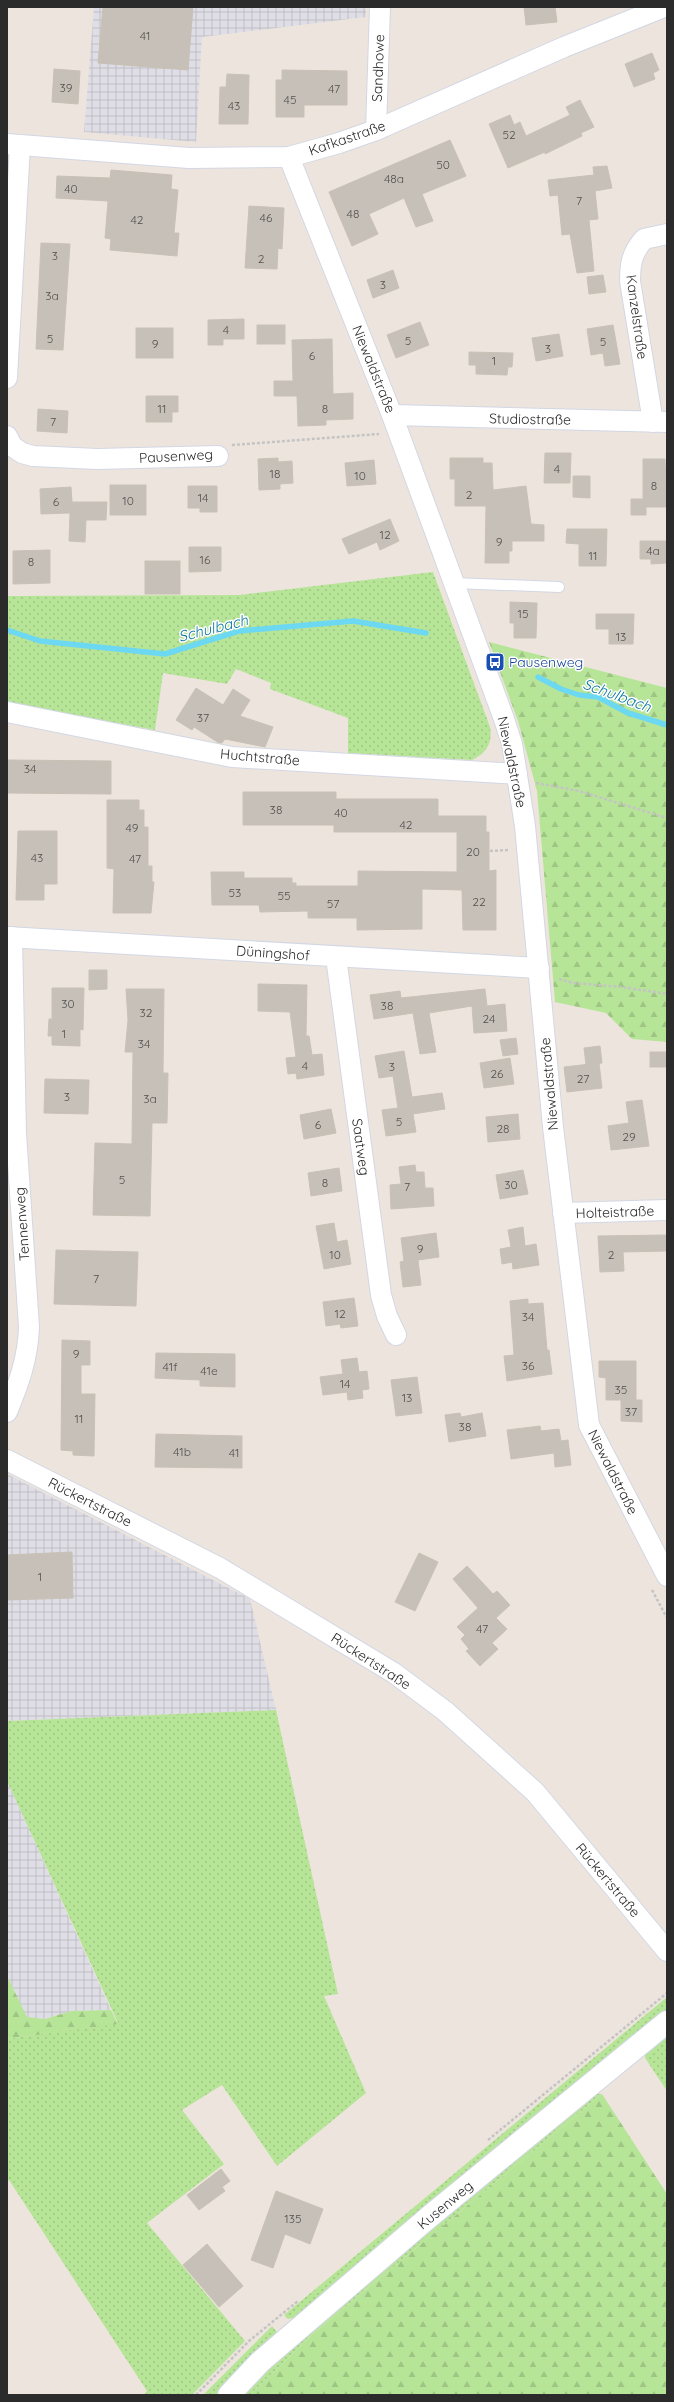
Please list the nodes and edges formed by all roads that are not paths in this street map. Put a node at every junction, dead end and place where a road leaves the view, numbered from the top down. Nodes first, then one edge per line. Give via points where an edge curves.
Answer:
1 (380, 7) edge
2 (664, 7) edge
3 (376, 130) junction
4 (13, 144) edge
5 (289, 157) junction
6 (667, 234) edge
7 (7, 378) edge
8 (660, 422) edge
9 (395, 424) junction
10 (7, 436) edge
11 (218, 456) road end
12 (454, 583) junction
13 (559, 587) dead end
14 (7, 712) edge
15 (517, 777) junction
16 (9, 937) edge
17 (336, 957) junction
18 (539, 971) junction
19 (667, 1210) edge
20 (564, 1213) junction
21 (396, 1335) dead end
22 (7, 1412) edge
23 (7, 1460) edge
24 (667, 1576) edge
25 (667, 1951) edge
26 (667, 2022) edge
27 (229, 2395) edge

1 - 3 street, Sandhowe
2 - 3 street, Kafkastraße via 564,47
3 - 5 street, Kafkastraße
4 - 5 street, Kafkastraße via 189,158
4 - 7 street
5 - 9 street, Niewaldstraße
6 - 8 street, Kanzelstraße via 644,239 631,258 630,267 630,281
8 - 9 street, Studiostraße
9 - 12 street, Niewaldstraße
10 - 11 street, Pausenweg via 12,446 22,453 33,456 97,459
12 - 13 lane
12 - 15 street, Niewaldstraße via 504,719
14 - 15 street, Huchtstraße via 232,757
15 - 18 street, Niewaldstraße via 525,826
16 - 17 street, Düningshof
16 - 22 street, Tennenweg via 16,1133 29,1327 25,1362
17 - 18 street, Düningshof
17 - 21 street, Saatweg via 381,1295 386,1316
18 - 20 street, Niewaldstraße
19 - 20 street, Holteistraße
20 - 24 street, Niewaldstraße via 589,1425
23 - 25 street, Rückertstraße via 220,1568 394,1673 445,1711 534,1792
26 - 27 street, Kusenweg via 429,2217 260,2362

